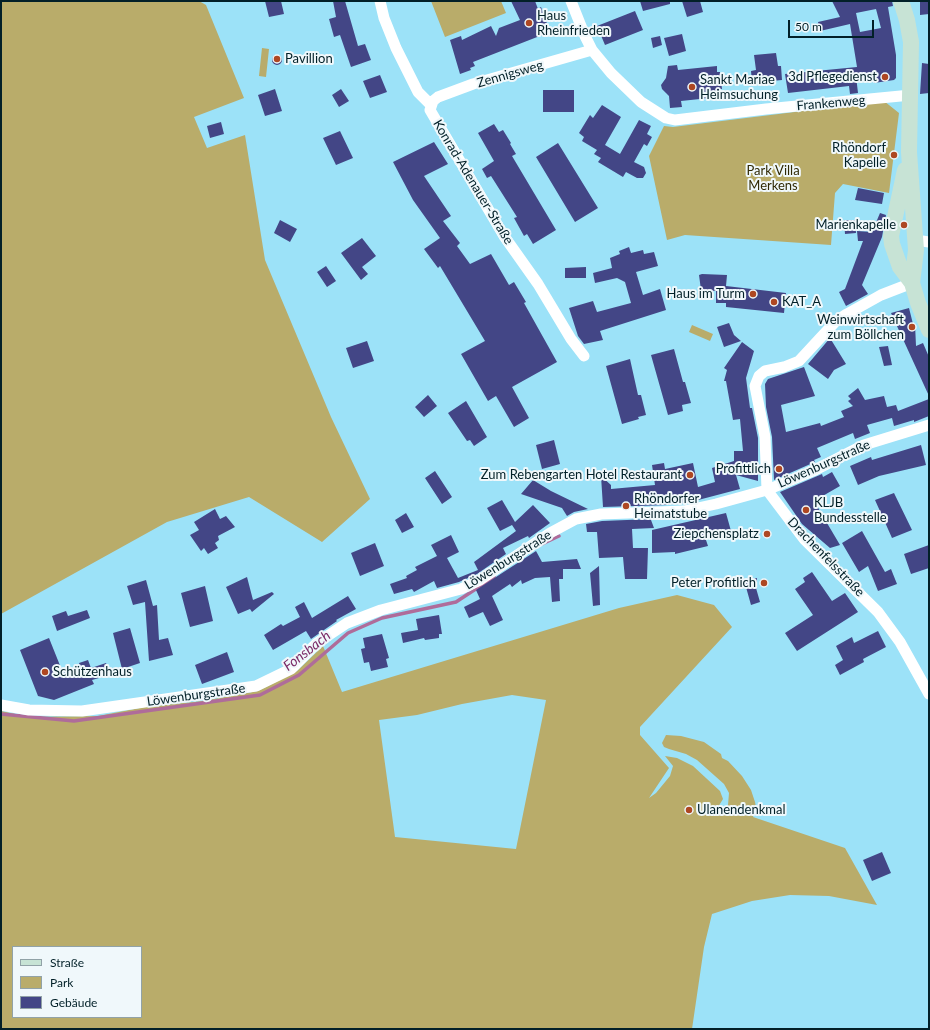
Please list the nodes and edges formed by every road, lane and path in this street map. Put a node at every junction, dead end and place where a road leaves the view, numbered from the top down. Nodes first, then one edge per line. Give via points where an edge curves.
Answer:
1 (380, 1) edge
2 (572, 1) edge
3 (901, 1) edge
4 (592, 50) junction
5 (911, 96) junction
6 (431, 105) junction
7 (909, 152) junction
8 (920, 244) edge
9 (896, 254) junction
10 (912, 283) junction
11 (929, 330) edge
12 (584, 356) dead end
13 (929, 425) edge
14 (767, 490) junction
15 (929, 694) edge
16 (1, 705) edge

1 - 6 street, Konrad-Adenauer-Straße via 396,48 418,92
2 - 4 street, Frankenweg
3 - 5 main road via 908,20 911,42
4 - 5 street, Frankenweg via 611,74 641,102 659,114 675,120
4 - 6 street, Zennigsweg via 473,84 438,97
5 - 7 main road
6 - 12 street, Konrad-Adenauer-Straße via 433,116 504,236
7 - 8 main road
7 - 9 main road via 891,236
8 - 9 main road via 913,254 906,258
8 - 10 main road
9 - 10 main road via 900,267
10 - 11 main road
10 - 14 street via 881,295 836,321 799,361 765,371 760,376 756,386 765,437
13 - 14 street, Löwenburgstraße via 864,445 813,471
14 - 15 street, Drachenfelsstraße via 804,539 878,612 900,642
14 - 16 street, Löwenburgstraße via 684,511 601,514 576,519 468,586 381,610 347,623 317,643 291,669 256,686 82,711 29,710

